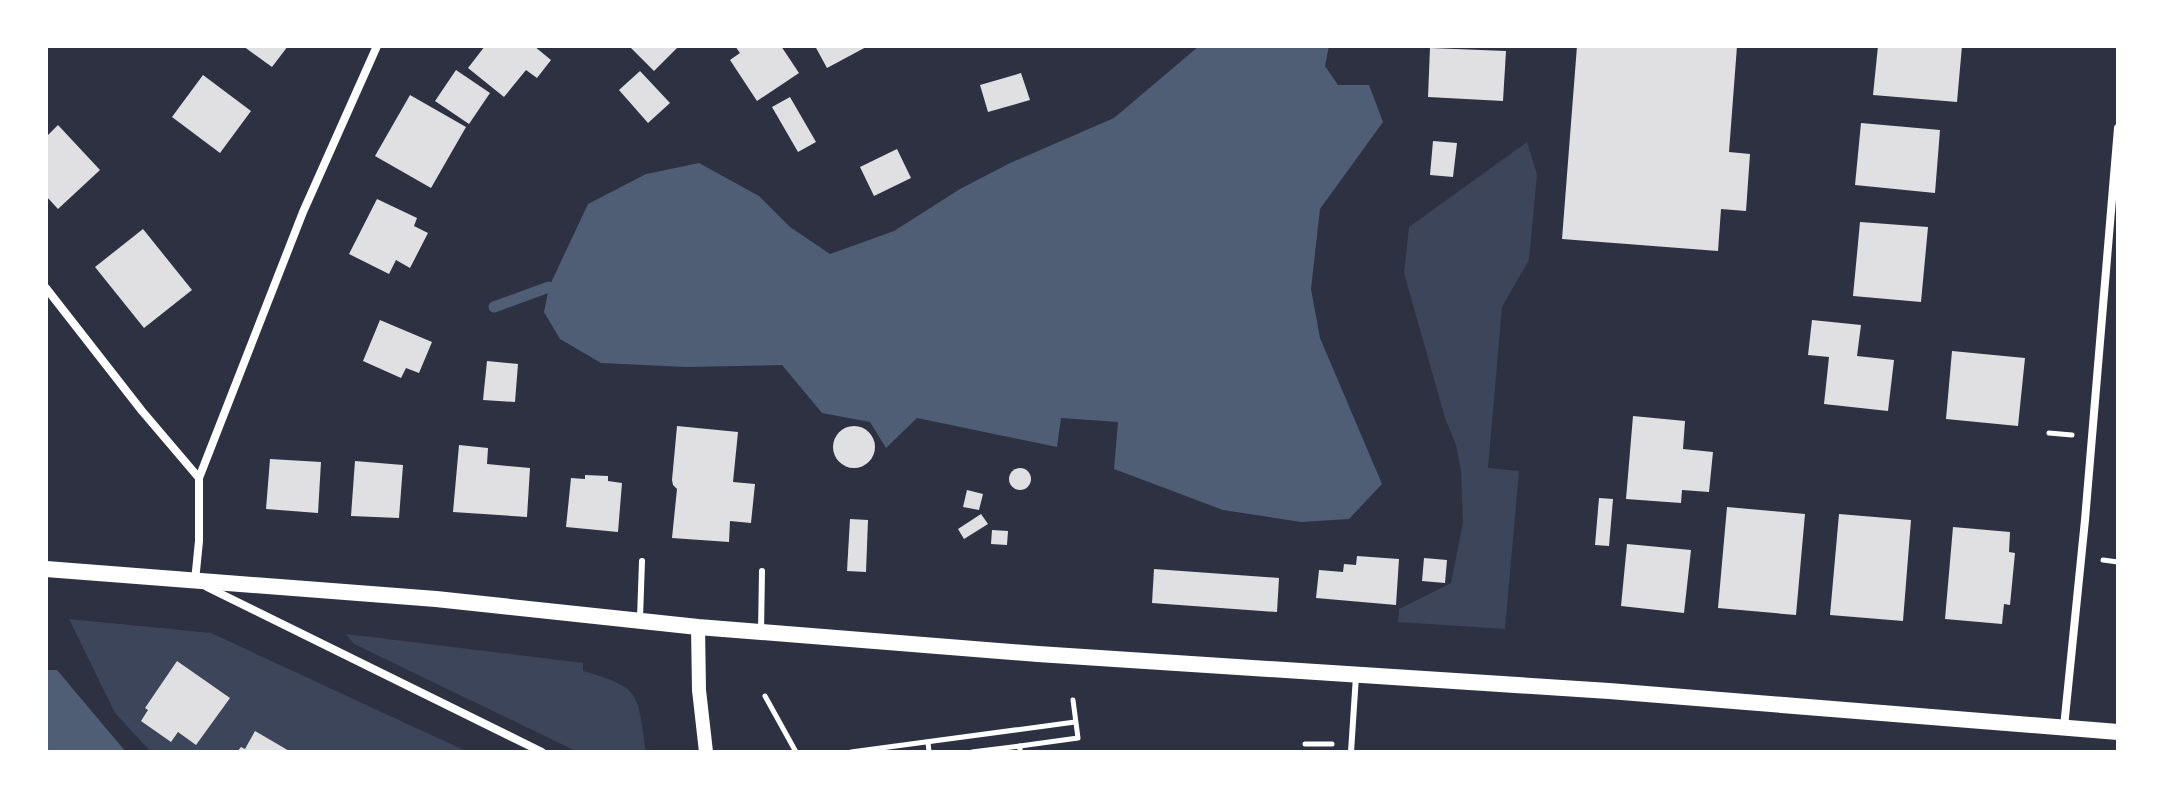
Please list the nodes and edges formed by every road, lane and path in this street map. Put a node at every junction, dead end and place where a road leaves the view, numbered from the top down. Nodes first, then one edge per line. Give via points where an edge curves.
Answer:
1 (377, 46) edge
2 (2118, 128) edge
3 (46, 288) edge
4 (199, 478) junction
5 (642, 561) dead end
6 (46, 569) edge
7 (762, 571) dead end
8 (195, 581) junction
9 (640, 622) junction
10 (698, 627) junction
11 (761, 632) junction
12 (1356, 676) junction
13 (765, 696) dead end
14 (1073, 700) dead end
15 (1075, 722) junction
16 (2064, 727) junction
17 (2118, 732) edge
18 (928, 742) junction
19 (1020, 749) edge
20 (542, 752) edge
21 (706, 752) edge
22 (796, 752) edge
23 (851, 752) edge
24 (929, 752) edge
25 (972, 752) edge
26 (1351, 752) edge

1 - 4 street via 303,212
2 - 16 street
3 - 4 street
4 - 8 street
5 - 9 lane
6 - 8 main road
7 - 11 lane
8 - 9 main road via 436,599
8 - 20 street
9 - 10 main road
10 - 11 main road
10 - 21 street
11 - 12 main road
12 - 16 main road
12 - 26 lane
13 - 22 path
14 - 15 path
15 - 18 path
15 - 19 path via 1078,738
16 - 17 main road
18 - 23 path
18 - 24 path
19 - 25 path

